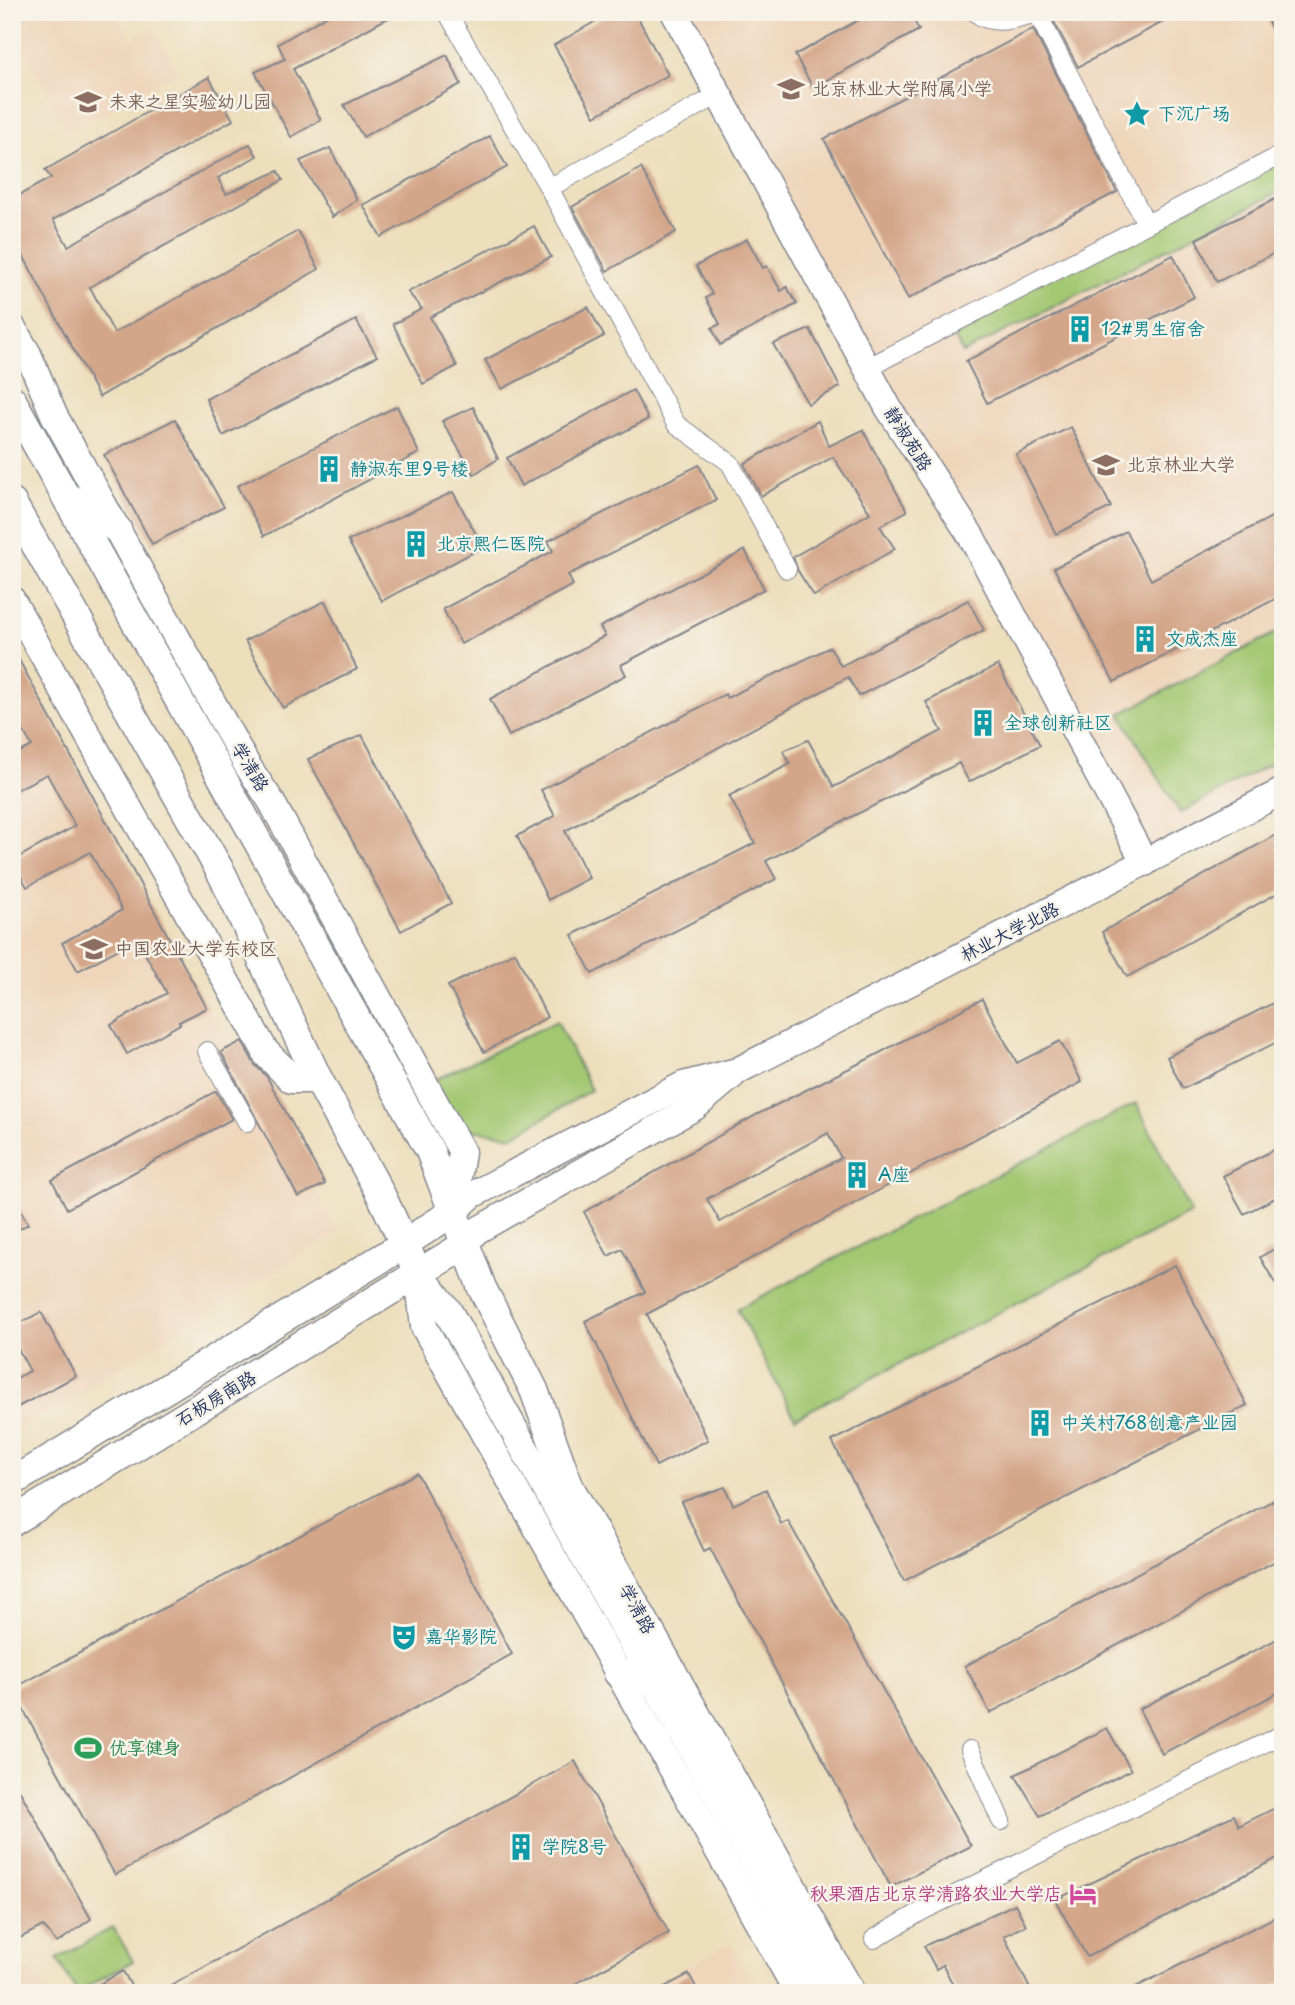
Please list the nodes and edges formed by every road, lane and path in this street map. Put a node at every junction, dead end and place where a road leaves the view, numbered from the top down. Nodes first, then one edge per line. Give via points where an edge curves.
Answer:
1 (447, 12) edge
2 (674, 12) edge
3 (975, 12) edge
4 (718, 94) junction
5 (1283, 154) edge
6 (549, 188) junction
7 (1146, 223) junction
8 (12, 327) edge
9 (867, 368) junction
10 (12, 400) edge
11 (66, 495) junction
12 (12, 503) edge
13 (117, 529) junction
14 (787, 569) dead end
15 (12, 600) edge
16 (1283, 791) edge
17 (1145, 863) junction
18 (207, 1051) dead end
19 (267, 1054) joint
20 (737, 1071) junction
21 (318, 1079) junction
22 (247, 1122) dead end
23 (453, 1212) junction
24 (405, 1242) junction
25 (465, 1245) junction
26 (418, 1273) junction
27 (12, 1482) edge
28 (12, 1522) edge
29 (618, 1672) junction
30 (653, 1682) junction
31 (1283, 1734) edge
32 (970, 1750) dead end
33 (1001, 1821) dead end
34 (874, 1939) dead end
35 (798, 1993) edge
36 (828, 1993) edge
37 (851, 1993) edge

1 - 6 street
2 - 4 street, 静淑苑路
3 - 7 street via 1001,22 1037,13
4 - 6 street
4 - 9 street, 静淑苑路
5 - 7 street
6 - 14 street via 676,424 730,463
7 - 9 street
8 - 13 street, 学清路
9 - 17 street, 静淑苑路 via 971,536
10 - 11 main road, 学清路
11 - 13 main road
11 - 23 main road, 学清路 via 430,1151
12 - 21 main road, 学清路 via 223,876
13 - 23 street, 学清路 via 462,1152
15 - 19 street
16 - 17 street, 林业大学北路
17 - 20 street, 林业大学北路
18 - 22 street
19 - 21 main road via 292,1079
20 - 23 street, 林业大学北路 via 683,1085 472,1195
20 - 25 street, 林业大学北路 via 695,1107 476,1231
21 - 24 main road, 学清路
23 - 24 main road, 石板房南路
23 - 25 main road, 学清路
24 - 26 main road, 学清路
24 - 27 main road, 石板房南路
25 - 26 main road, 石板房南路
25 - 37 main road, 学清路 via 534,1390 569,1486
26 - 28 main road, 石板房南路
26 - 29 street, 学清路 via 424,1327
26 - 30 main road, 学清路 via 447,1310
29 - 30 main road
29 - 35 street, 学清路
30 - 36 main road, 学清路
31 - 34 street via 922,1911
32 - 33 street

